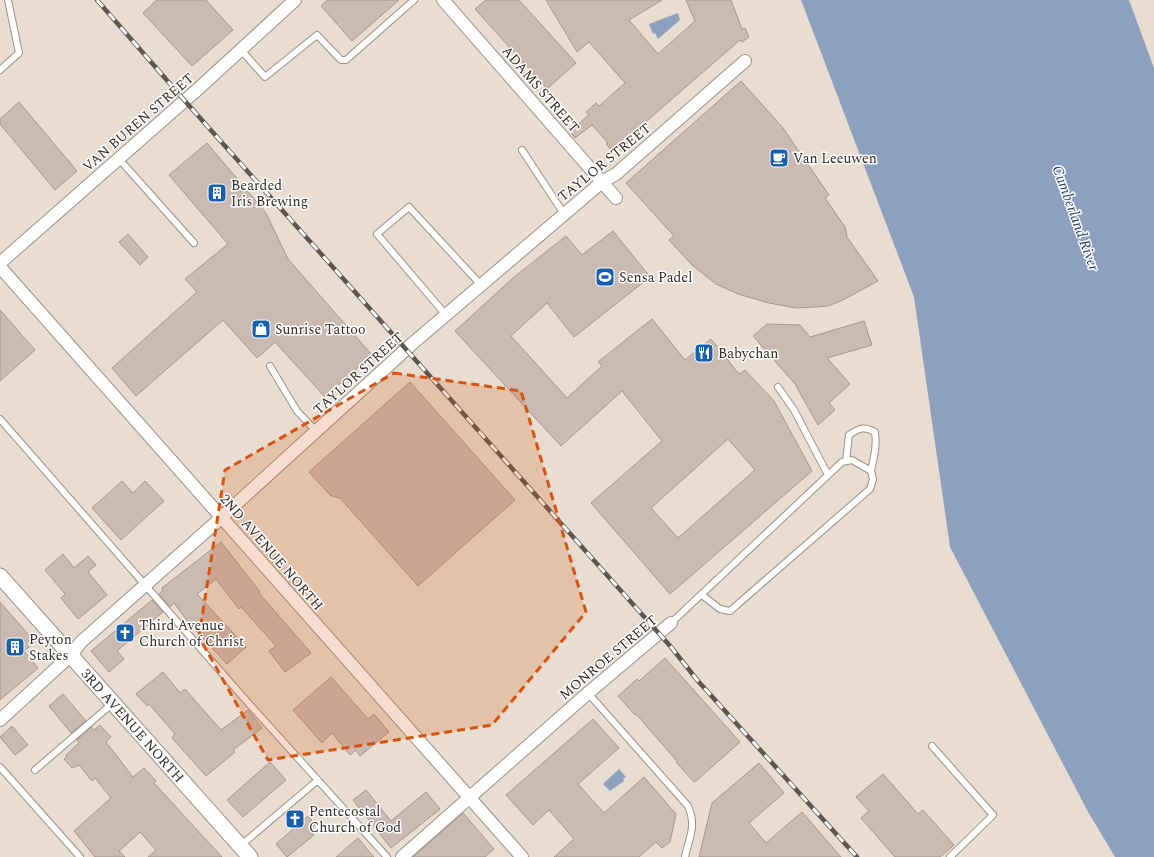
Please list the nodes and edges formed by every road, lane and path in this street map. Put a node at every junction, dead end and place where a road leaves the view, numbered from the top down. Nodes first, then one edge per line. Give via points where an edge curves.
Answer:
1 (8, 0) edge
2 (295, 0) edge
3 (414, 0) edge
4 (443, 0) edge
5 (240, 50) junction
6 (745, 61) dead end
7 (0, 70) edge
8 (522, 150) dead end
9 (119, 159) junction
10 (602, 182) junction
11 (616, 198) dead end
12 (564, 214) junction
13 (194, 244) dead end
14 (0, 263) edge
15 (0, 267) edge
16 (481, 286) junction
17 (446, 315) junction
18 (270, 366) dead end
19 (778, 387) dead end
20 (0, 419) edge
21 (316, 431) junction
22 (846, 461) junction
23 (871, 471) junction
24 (828, 475) junction
25 (221, 517) junction
26 (0, 576) edge
27 (145, 585) junction
28 (702, 595) junction
29 (670, 623) joint
30 (70, 655) junction
31 (588, 693) junction
32 (113, 703) junction
33 (0, 720) edge
34 (932, 746) dead end
35 (0, 767) edge
36 (34, 770) dead end
37 (318, 780) junction
38 (469, 798) junction
39 (245, 852) edge
40 (80, 857) edge
41 (387, 857) edge
42 (402, 857) edge
43 (522, 857) edge
44 (685, 857) edge
45 (950, 857) edge

1 - 7 lane via 19,54
2 - 5 street, VAN BUREN STREET
3 - 5 lane via 346,60 341,60 317,35 265,77
4 - 10 street, ADAMS STREET
5 - 9 street, VAN BUREN STREET
6 - 10 street, TAYLOR STREET via 616,174
8 - 12 lane
9 - 13 lane
9 - 14 street, VAN BUREN STREET
10 - 11 street, ADAMS STREET
10 - 12 street, TAYLOR STREET
12 - 16 street, TAYLOR STREET
15 - 25 street, 2ND AVENUE NORTH
16 - 17 street, TAYLOR STREET
16 - 17 lane via 410,207 377,234
17 - 21 street, TAYLOR STREET
18 - 21 lane via 297,411
19 - 24 lane via 794,410
20 - 27 lane
21 - 25 street, TAYLOR STREET
22 - 23 lane via 852,460
22 - 23 lane via 849,435 858,429 867,428 875,432 876,441
22 - 24 lane, MONROE STREET
23 - 28 lane via 873,479 870,489 730,611 720,609
24 - 28 lane, MONROE STREET
25 - 27 street, TAYLOR STREET
25 - 38 street, 2ND AVENUE NORTH
26 - 30 street, 3RD AVENUE NORTH
27 - 30 street, TAYLOR STREET
27 - 37 lane
28 - 29 lane, MONROE STREET
29 - 31 street, MONROE STREET
30 - 32 street, 3RD AVENUE NORTH
30 - 33 street, TAYLOR STREET
31 - 38 street, MONROE STREET
31 - 44 lane via 688,806 693,822
32 - 36 lane
32 - 39 street, 3RD AVENUE NORTH
34 - 45 lane via 993,816
35 - 40 lane
37 - 39 lane
37 - 41 lane
38 - 42 street, MONROE STREET
38 - 43 street, 2ND AVENUE NORTH

